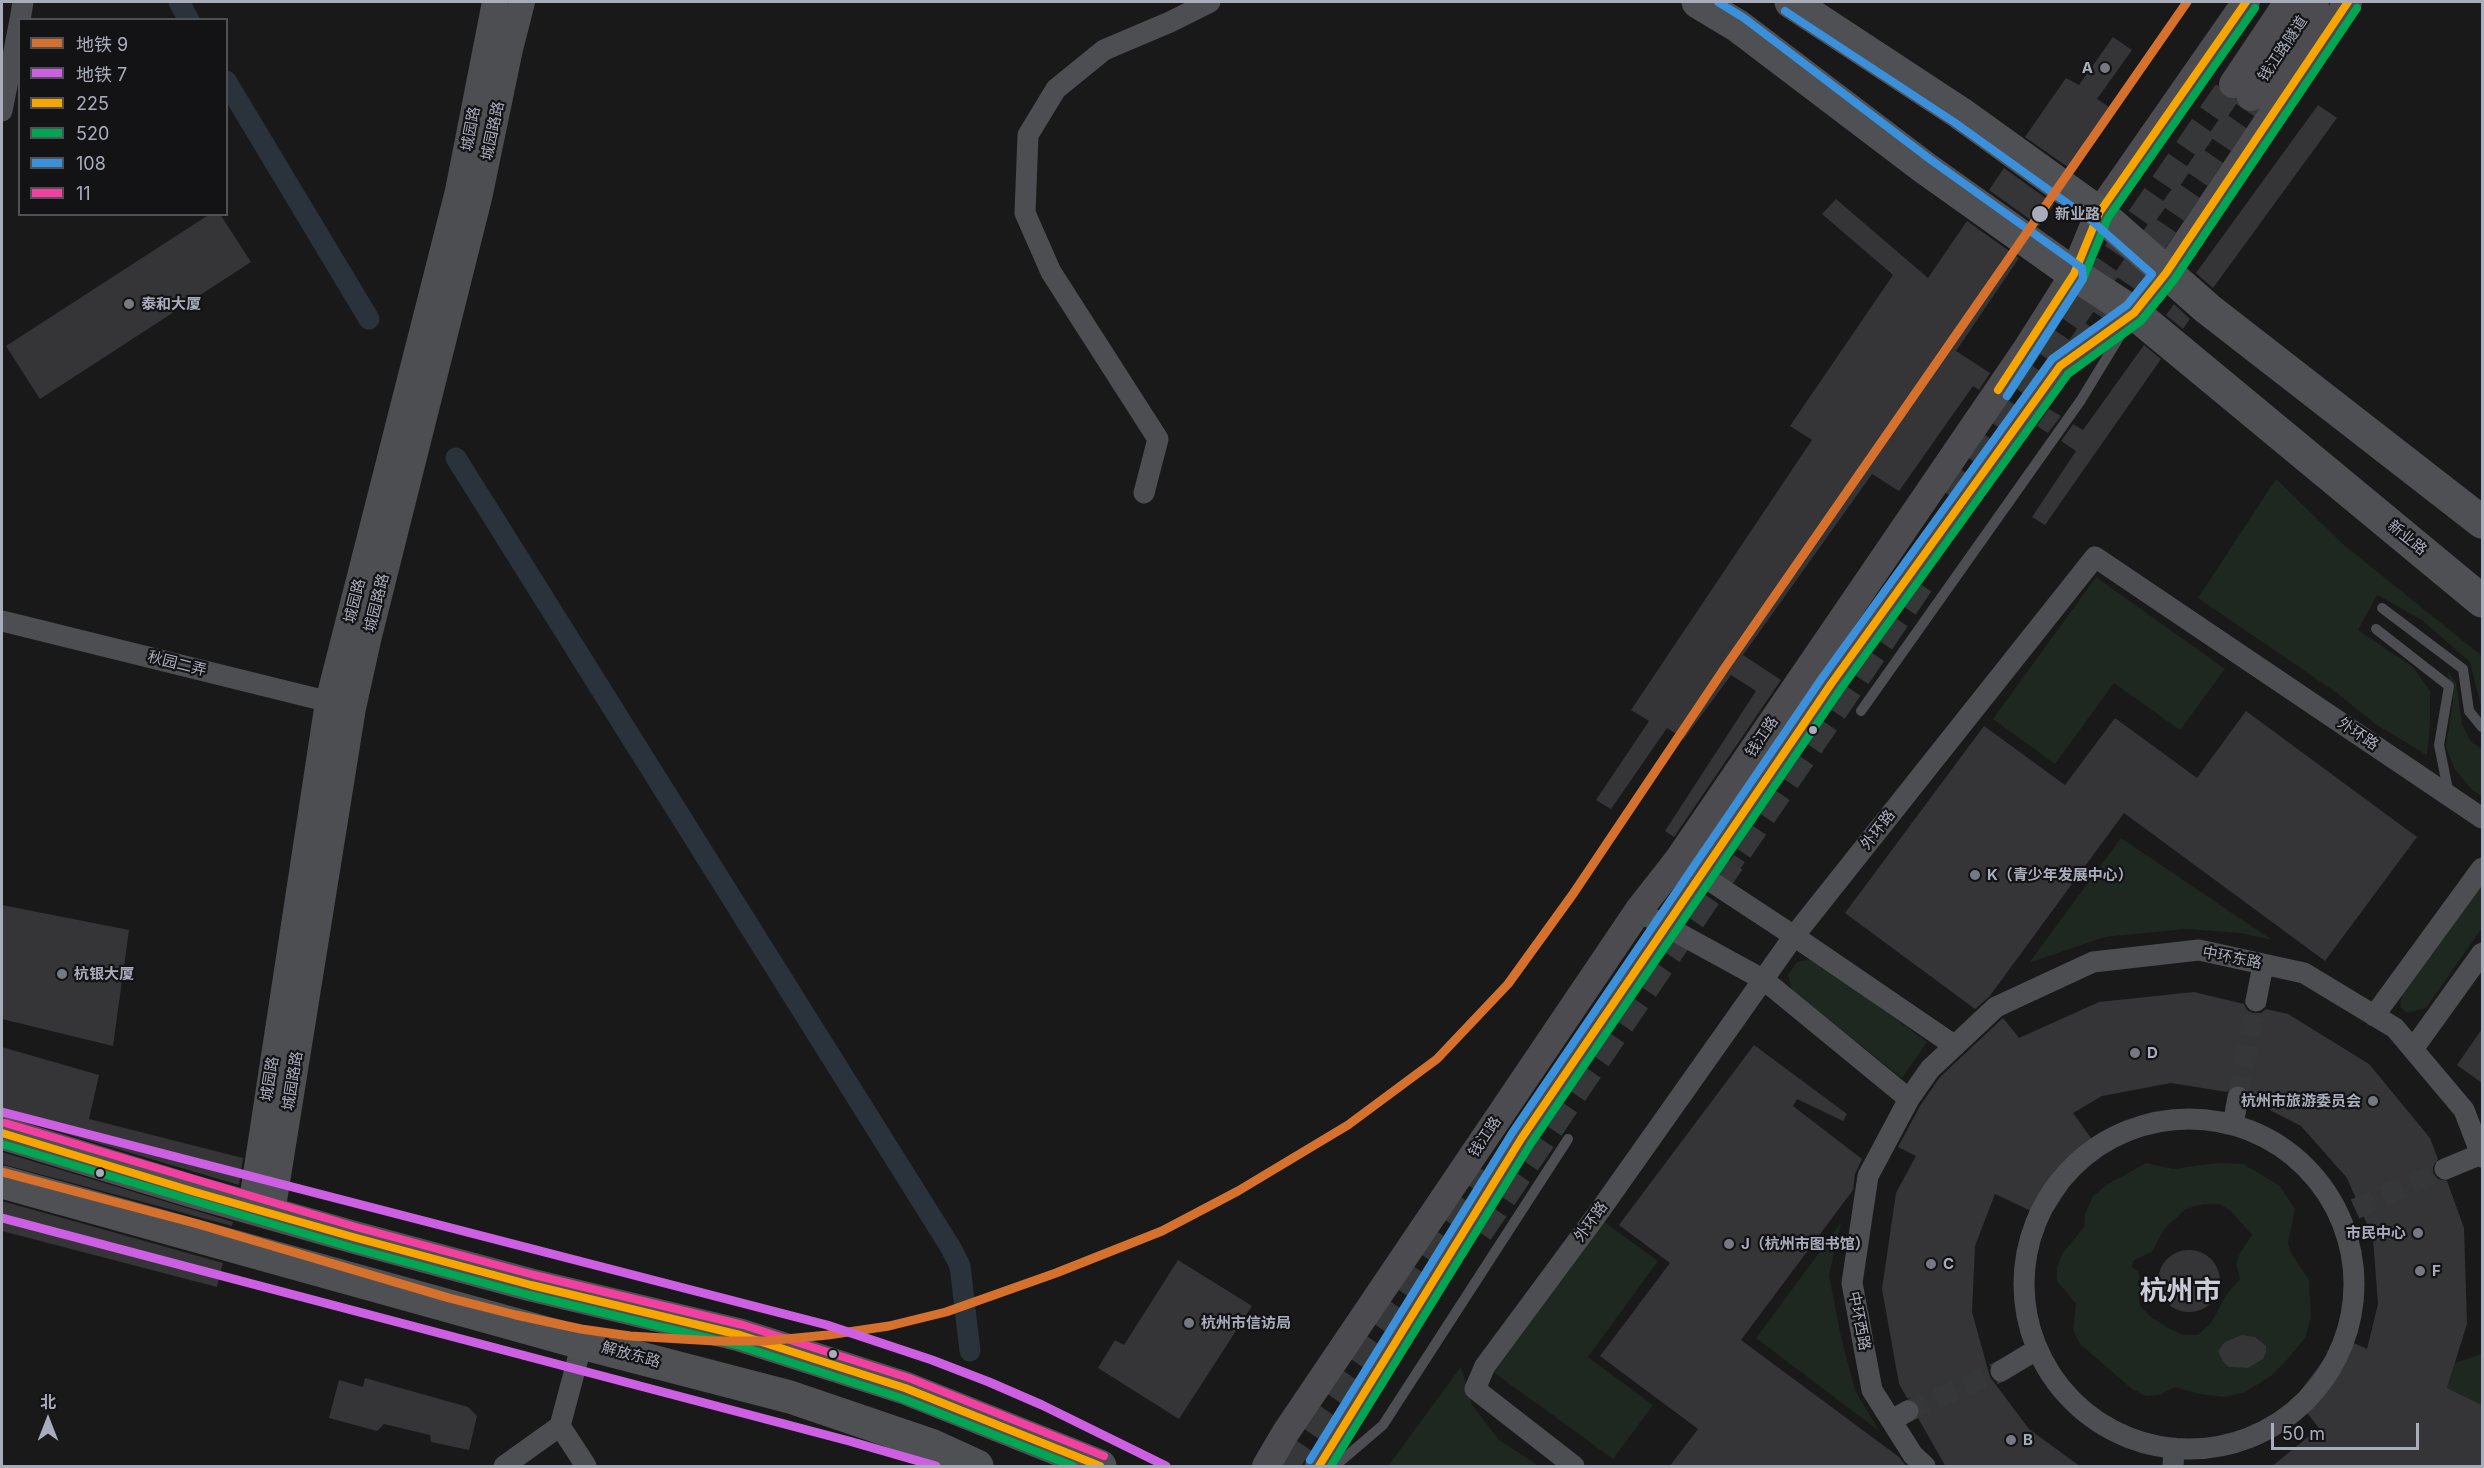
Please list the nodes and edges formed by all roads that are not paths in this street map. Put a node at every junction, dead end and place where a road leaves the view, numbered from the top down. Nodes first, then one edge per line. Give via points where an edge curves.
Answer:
1 (23, 2) edge
2 (495, 2) edge
3 (522, 2) edge
4 (1210, 2) edge
5 (1698, 2) edge
6 (1791, 2) edge
7 (2246, 2) edge
8 (2288, 2) edge
9 (2315, 2) edge
10 (2348, 2) edge
11 (20, 18) edge
12 (18, 30) edge
13 (2, 111) edge
14 (2099, 213) junction
15 (2166, 273) junction
16 (2074, 274) junction
17 (2134, 313) junction
18 (1144, 493) dead end
19 (2482, 522) edge
20 (2482, 601) edge
21 (2382, 608) dead end
22 (2, 621) edge
23 (2376, 629) dead end
24 (328, 702) junction
25 (354, 708) junction
26 (1861, 711) dead end
27 (2482, 727) edge
28 (2449, 796) junction
29 (2482, 818) edge
30 (1678, 860) junction
31 (2482, 868) edge
32 (1701, 875) junction
33 (1638, 911) junction
34 (1666, 927) junction
35 (1794, 936) junction
36 (2482, 953) edge
37 (2263, 964) junction
38 (1764, 980) junction
39 (2256, 1001) tunnel mouth
40 (2374, 1016) junction
41 (1955, 1046) junction
42 (2413, 1049) junction
43 (1930, 1069) joint
44 (2238, 1097) tunnel mouth
45 (1909, 1099) junction
46 (2233, 1125) junction
47 (2, 1133) edge
48 (1568, 1139) dead end
49 (2482, 1155) edge
50 (2445, 1169) tunnel mouth
51 (2, 1182) edge
52 (261, 1210) junction
53 (582, 1342) junction
54 (2036, 1350) junction
55 (2001, 1371) tunnel mouth
56 (560, 1426) junction
57 (2174, 1457) edge
58 (504, 1467) edge
59 (586, 1467) edge
60 (977, 1467) edge
61 (1100, 1467) edge
62 (1266, 1467) edge
63 (1320, 1467) edge
64 (1335, 1467) edge
65 (1574, 1467) edge
66 (1925, 1467) edge

1 - 11 street
2 - 24 street, 城园路 via 458,191
3 - 25 street, 城园路路 via 480,198
4 - 18 street via 1104,50 1056,89 1028,135 1025,213 1051,272 1158,439
5 - 16 main road, 新业路 via 1738,26
6 - 14 main road via 1960,113
7 - 14 main road, 钱江路
8 - 9 main road, 钱江路隧道 via 2242,91
10 - 15 main road, 钱江路
12 - 13 street
14 - 15 main road
14 - 16 main road, 钱江路
15 - 17 main road, 钱江路
15 - 19 main road
16 - 17 main road, 新业路
16 - 30 main road, 钱江路
17 - 20 main road, 新业路
17 - 26 lane via 2081,400
17 - 32 main road, 钱江路 via 2060,366 1831,684
21 - 27 lane via 2463,669 2469,711
22 - 24 street, 秋园二弄
23 - 28 lane via 2449,686 2439,744
24 - 25 street, 秋园二弄
24 - 52 street, 城园路
25 - 52 street, 城园路路
28 - 29 street, 外环路
28 - 35 street, 外环路 via 2095,557
30 - 32 street
30 - 33 main road, 钱江路
31 - 40 street
32 - 34 main road, 钱江路
32 - 35 street
33 - 34 street
33 - 62 main road, 钱江路
34 - 38 street
34 - 63 main road, 钱江路 via 1521,1139
35 - 38 street, 外环路
35 - 41 street
36 - 42 street
37 - 39 street
37 - 40 street, 中环东路 via 2304,973
37 - 41 street, 中环东路 via 2199,950 2093,962 1996,1007
38 - 45 street
38 - 65 street, 外环路 via 1485,1366 1475,1389
40 - 42 street, 中环东路 via 2395,1028
41 - 43 street, 中环东路
42 - 49 street, 中环东路 via 2464,1110
43 - 45 street, 中环西路
44 - 46 street
45 - 66 street, 中环西路 via 1868,1176 1852,1284 1872,1390 1900,1416 1913,1455
46 - 54 street via 2192,1118 2137,1125 2088,1151 2050,1191 2027,1242 2022,1297
46 - 57 street via 2247,1128 2295,1155 2347,1213 2355,1300 2341,1353 2310,1398 2267,1431
47 - 52 main road
48 - 64 lane via 1383,1425
49 - 50 street
51 - 53 main road, 解放东路
52 - 61 main road via 531,1286 740,1335 905,1388
53 - 56 street
53 - 60 main road, 解放东路 via 790,1397 931,1445
54 - 55 street
54 - 57 street via 2066,1397 2109,1430 2161,1448
56 - 58 street
56 - 59 street

